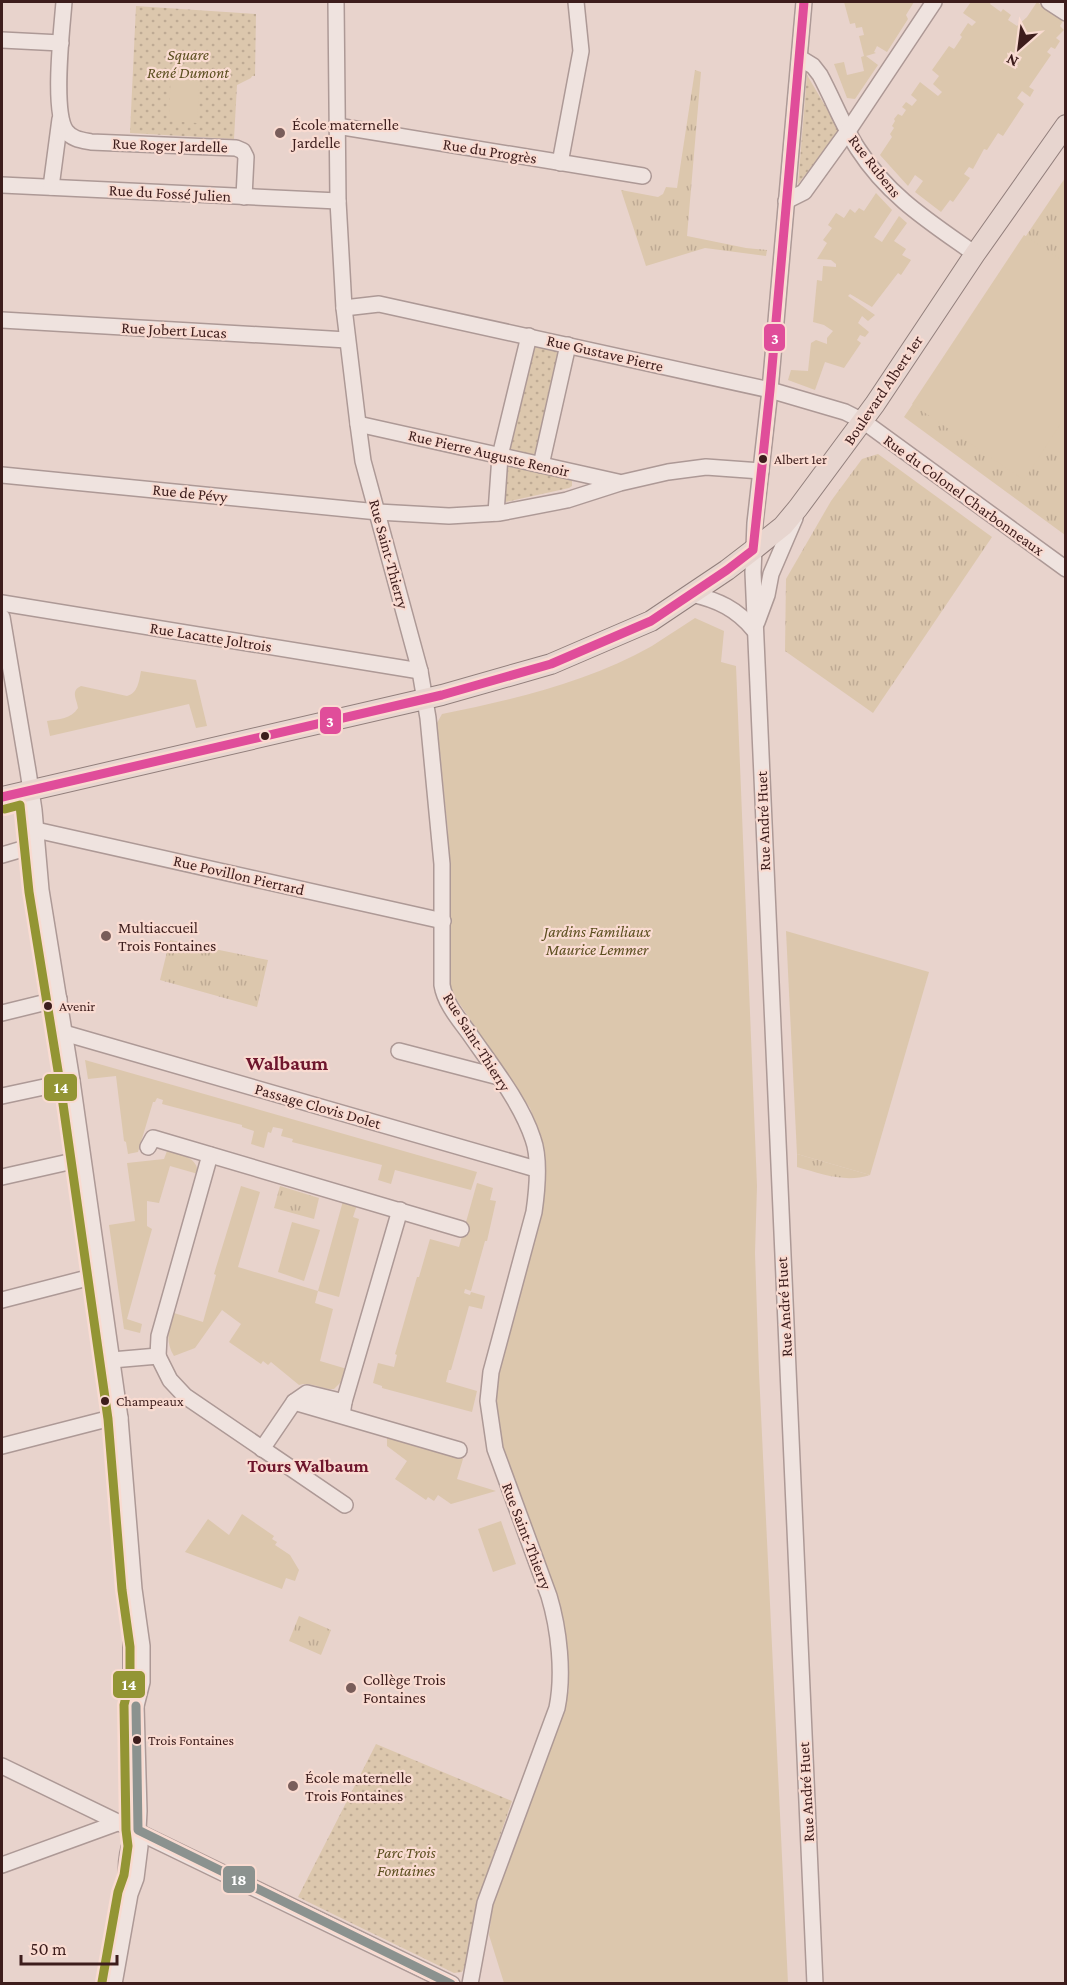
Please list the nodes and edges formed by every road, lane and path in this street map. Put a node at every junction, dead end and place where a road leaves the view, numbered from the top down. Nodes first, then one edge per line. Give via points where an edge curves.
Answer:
1 (64, 2) edge
2 (336, 2) edge
3 (576, 2) edge
4 (804, 2) edge
5 (934, 2) edge
6 (1049, 2) edge
7 (1065, 13) edge
8 (2, 40) edge
9 (61, 43) junction
10 (800, 58) junction
11 (60, 119) junction
12 (1065, 125) edge
13 (337, 126) junction
14 (848, 131) junction
15 (560, 162) junction
16 (643, 176) dead end
17 (2, 185) edge
18 (51, 187) junction
19 (244, 197) junction
20 (338, 201) junction
21 (786, 201) junction
22 (975, 254) junction
23 (344, 308) junction
24 (2, 320) edge
25 (529, 336) junction
26 (347, 340) junction
27 (568, 345) junction
28 (770, 390) junction
29 (863, 421) junction
30 (358, 424) junction
31 (500, 456) junction
32 (541, 465) junction
33 (762, 471) junction
34 (2, 475) edge
35 (620, 483) junction
36 (798, 508) junction
37 (378, 512) junction
38 (496, 513) junction
39 (753, 550) junction
40 (1065, 568) edge
41 (691, 594) junction
42 (2, 603) edge
43 (2, 617) edge
44 (754, 630) junction
45 (420, 671) junction
46 (427, 709) junction
47 (31, 790) junction
48 (2, 797) edge
49 (36, 837) junction
50 (2, 855) edge
51 (443, 921) junction
52 (59, 999) junction
53 (2, 1013) edge
54 (64, 1034) junction
55 (399, 1051) dead end
56 (499, 1077) junction
57 (72, 1081) junction
58 (2, 1096) edge
59 (148, 1147) dead end
60 (210, 1155) junction
61 (82, 1159) junction
62 (536, 1169) junction
63 (2, 1177) edge
64 (400, 1210) junction
65 (461, 1229) dead end
66 (99, 1275) junction
67 (2, 1300) edge
68 (158, 1356) junction
69 (112, 1359) junction
70 (343, 1409) junction
71 (120, 1418) junction
72 (2, 1446) edge
73 (262, 1449) junction
74 (459, 1450) dead end
75 (345, 1505) dead end
76 (2, 1766) edge
77 (120, 1822) junction
78 (138, 1830) junction
79 (2, 1865) edge
80 (114, 1983) edge
81 (452, 1983) edge
82 (470, 1983) edge
83 (815, 1983) edge

1 - 9 street
2 - 13 street, Rue Saint-Thierry
3 - 15 street via 581,51
4 - 10 street, Rue André Huet
5 - 14 street
6 - 7 street
8 - 9 street
9 - 11 street
10 - 14 street, Rue Rubens via 820,75
10 - 21 street, Rue André Huet
11 - 18 street
11 - 19 street, Rue Roger Jardelle via 65,130 78,140 236,148 246,158
12 - 22 main road, Boulevard Albert 1er
13 - 15 street, Rue du Progrès
13 - 20 street, Rue Saint-Thierry
14 - 21 street via 804,192
14 - 22 street, Rue Rubens via 858,150 904,204
15 - 16 street, Rue du Progrès
17 - 18 street, Rue du Fossé Julien
18 - 19 street, Rue du Fossé Julien
19 - 20 street, Rue du Fossé Julien
20 - 23 street, Rue Saint-Thierry
21 - 28 street, Rue André Huet
22 - 29 main road, Boulevard Albert 1er
23 - 25 street, Rue Gustave Pierre via 379,304
23 - 26 street, Rue Saint-Thierry
24 - 26 street, Rue Jobert Lucas
25 - 27 street, Rue Gustave Pierre
25 - 31 street
26 - 30 street, Rue Saint-Thierry
27 - 28 street, Rue Gustave Pierre
27 - 32 street
28 - 29 street, Rue Gustave Pierre
28 - 33 street, Rue André Huet
29 - 36 main road, Boulevard Albert 1er
29 - 40 street, Rue du Colonel Charbonneaux
30 - 31 street, Rue Pierre Auguste Renoir
30 - 37 street, Rue Saint-Thierry via 363,461
31 - 32 street, Rue Pierre Auguste Renoir
31 - 38 street
32 - 35 street, Rue Pierre Auguste Renoir
33 - 35 street, Rue de Pévy via 706,467
33 - 39 street, Rue André Huet
34 - 37 street, Rue de Pévy
35 - 38 street, Rue de Pévy via 567,500
36 - 39 main road, Boulevard Albert 1er
36 - 44 street via 771,574
37 - 38 street, Rue de Pévy via 448,516
37 - 45 street, Rue Saint-Thierry
39 - 41 main road, Boulevard Albert 1er
39 - 44 street, Rue André Huet
41 - 44 street via 731,608
41 - 46 main road, Boulevard Albert 1er via 651,621
42 - 45 street, Rue Lacatte Joltrois
43 - 47 street
44 - 83 street, Rue André Huet
45 - 46 street, Rue Saint-Thierry
46 - 47 main road, Boulevard Albert 1er
46 - 51 street, Rue Saint-Thierry via 442,864
47 - 48 main road, Boulevard Albert 1er
47 - 49 street
49 - 50 street
49 - 51 street, Rue Povillon Pierrard
49 - 52 street
51 - 56 street, Rue Saint-Thierry via 444,995
52 - 53 street
52 - 54 street
54 - 57 street
54 - 62 street, Passage Clovis Dolet
55 - 56 street
56 - 62 street, Rue Saint-Thierry via 534,1141
57 - 58 street
57 - 61 street
59 - 60 street via 153,1138
60 - 64 street
60 - 68 street via 159,1336
61 - 63 street
61 - 66 street
62 - 82 street, Rue Saint-Thierry via 534,1212 491,1372 488,1401 495,1449 556,1618 561,1690 485,1903
64 - 65 street
64 - 70 street
66 - 67 street
66 - 69 street
68 - 69 street
68 - 73 street via 170,1380 184,1396
69 - 71 street
70 - 73 street via 294,1402
70 - 74 street
71 - 72 street
71 - 78 street via 142,1646 142,1682 136,1706
73 - 75 street
76 - 77 street
77 - 78 street
77 - 79 street
78 - 80 street via 130,1840 126,1875 130,1894
78 - 81 street

